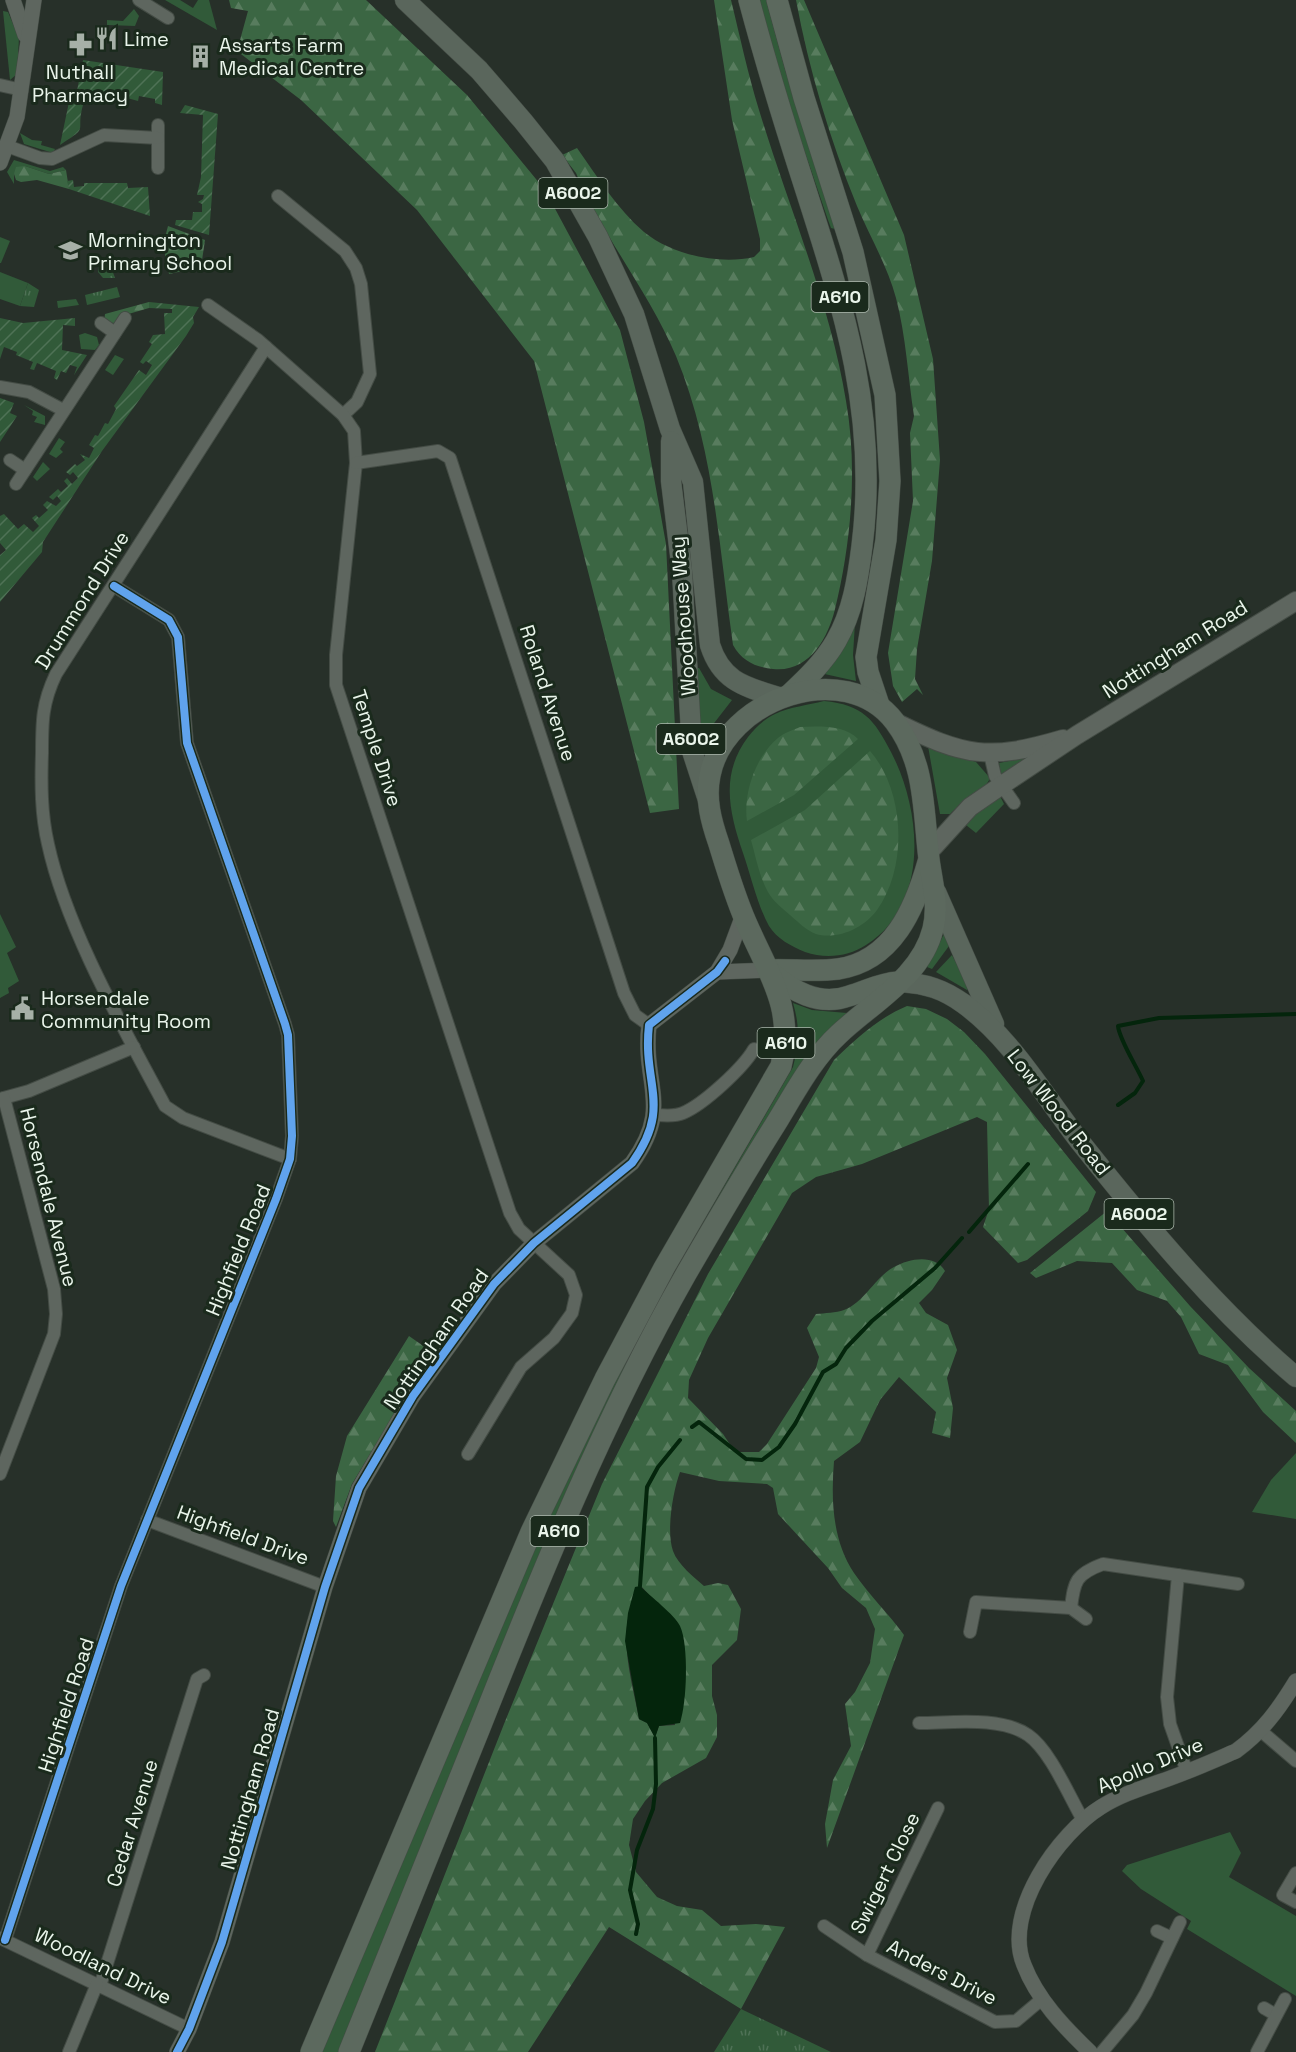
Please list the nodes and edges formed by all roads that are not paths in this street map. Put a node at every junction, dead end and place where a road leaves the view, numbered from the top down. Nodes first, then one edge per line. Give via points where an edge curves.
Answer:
1 (13, 0) edge
2 (34, 0) edge
3 (140, 0) edge
4 (405, 0) edge
5 (749, 0) edge
6 (777, 0) edge
7 (168, 18) dead end
8 (26, 38) junction
9 (0, 85) edge
10 (22, 90) junction
11 (158, 125) dead end
12 (158, 138) junction
13 (7, 146) junction
14 (0, 163) edge
15 (158, 168) dead end
16 (278, 196) dead end
17 (208, 305) dead end
18 (125, 318) dead end
19 (101, 323) dead end
20 (114, 333) junction
21 (266, 347) junction
22 (0, 387) edge
23 (63, 410) junction
24 (343, 415) junction
25 (670, 429) junction
26 (10, 460) dead end
27 (356, 463) junction
28 (25, 470) junction
29 (16, 484) dead end
30 (114, 586) junction
31 (1296, 600) edge
32 (785, 697) junction
33 (879, 705) junction
34 (895, 722) junction
35 (1077, 735) junction
36 (990, 754) junction
37 (1002, 785) junction
38 (708, 800) junction
39 (1014, 803) dead end
40 (929, 855) junction
41 (936, 892) junction
42 (743, 915) junction
43 (757, 942) junction
44 (810, 969) junction
45 (768, 970) junction
46 (717, 972) junction
47 (901, 982) junction
48 (649, 1025) junction
49 (1000, 1036) junction
50 (134, 1047) junction
51 (754, 1049) dead end
52 (2, 1099) edge
53 (655, 1115) junction
54 (290, 1159) junction
55 (534, 1243) junction
56 (1296, 1377) edge
57 (468, 1454) dead end
58 (0, 1474) edge
59 (147, 1520) junction
60 (1178, 1575) junction
61 (1238, 1584) dead end
62 (325, 1587) junction
63 (1071, 1608) junction
64 (1086, 1619) dead end
65 (970, 1632) dead end
66 (204, 1675) dead end
67 (1296, 1681) edge
68 (919, 1723) dead end
69 (1261, 1731) junction
70 (1296, 1761) edge
71 (1187, 1772) junction
72 (938, 1808) dead end
73 (1083, 1820) junction
74 (1296, 1873) edge
75 (1296, 1902) edge
76 (1180, 1922) dead end
77 (824, 1926) dead end
78 (1157, 1931) dead end
79 (1172, 1938) junction
80 (2, 1939) edge
81 (867, 1955) junction
82 (98, 1985) junction
83 (1042, 1999) junction
84 (1285, 1999) dead end
85 (1264, 2008) dead end
86 (1276, 2015) junction
87 (189, 2029) junction
88 (69, 2052) edge
89 (177, 2052) edge
90 (311, 2052) edge
91 (349, 2052) edge
92 (1089, 2052) edge
93 (1102, 2052) edge
94 (1257, 2052) edge

1 - 8 street
2 - 8 street
3 - 7 street via 153,16
4 - 25 main road, Woodhouse Way / A6002 via 479,70 555,161 598,237 634,314
5 - 32 highway, A610 via 845,312 866,435 865,521 852,603 836,642 811,675
6 - 33 highway, A610 via 853,252 885,395 890,481 886,540 866,657
8 - 10 street
9 - 10 street
10 - 13 street
11 - 12 street
12 - 13 street via 104,135 52,159
12 - 15 street
13 - 14 street
16 - 24 street via 345,251 359,276 370,374 357,402
17 - 21 street, Temple Drive
18 - 20 street
19 - 20 street
20 - 23 street
21 - 24 street, Temple Drive
21 - 30 street, Drummond Drive
22 - 23 street via 29,392
23 - 28 street
24 - 27 street, Temple Drive via 354,431
25 - 32 main road, Woodhouse Way / A6002 via 693,482 710,645 716,663 742,685
25 - 38 main road, Woodhouse Way / A6002 via 692,751
26 - 28 street
27 - 48 street, Roland Avenue via 438,451 450,458 624,993 635,1015
27 - 55 street, Temple Drive via 336,684 510,1213
28 - 29 street
30 - 50 street, Drummond Drive via 45,696 41,794 54,867 85,945
30 - 54 street, Highfield Road via 169,620 178,637 187,743 288,1035
31 - 35 main road, Nottingham Road
32 - 33 highway via 818,690 846,691
32 - 38 highway via 742,721 718,749 708,781
33 - 34 highway
34 - 36 main road, Nottingham Road via 946,744
34 - 40 highway via 919,769
35 - 36 main road, Nottingham Road via 1030,749
35 - 37 main road, Nottingham Road
36 - 37 street via 995,776
37 - 39 street
37 - 40 main road, Nottingham Road via 970,807
38 - 42 highway
40 - 41 highway, A610
40 - 44 highway via 919,894 895,936 876,954 838,969
41 - 47 highway, A610 via 933,932 918,963
41 - 49 main road, A6002
42 - 43 highway
42 - 46 street
43 - 44 highway
43 - 45 highway, A610
44 - 45 highway
45 - 46 street
45 - 47 highway via 794,990 821,1000 836,1000 879,984
45 - 90 highway, A610 via 785,1017 787,1042 781,1066 664,1268 531,1532
46 - 48 street
47 - 49 main road, Low Wood Road / A6002 via 940,988
47 - 91 highway, A610 via 822,1051 734,1192 618,1400 550,1551
48 - 53 street, Nottingham Road via 646,1059
49 - 56 main road, Low Wood Road / A6002 via 1160,1240 1254,1341
50 - 52 street
50 - 54 street, Drummond Drive via 169,1110
51 - 53 street via 700,1103 674,1116
52 - 58 street, Horsendale Avenue via 54,1289 56,1314 54,1334
53 - 55 street, Nottingham Road via 645,1146 632,1163
54 - 59 street, Highfield Road
55 - 57 street, Temple Drive via 569,1275 576,1295 573,1313 554,1338 521,1367
55 - 62 street, Nottingham Road via 494,1284 413,1396 359,1488
59 - 62 street, Highfield Drive
59 - 80 street, Highfield Road
60 - 61 street
60 - 63 street via 1103,1564 1085,1571 1074,1584
60 - 71 street via 1167,1704
62 - 87 street, Nottingham Road via 241,1880
63 - 64 street
63 - 65 street via 976,1602
66 - 82 street, Cedar Avenue via 197,1679
67 - 69 street, Apollo Drive via 1278,1712
68 - 73 street via 989,1722 1028,1734 1048,1758
69 - 70 street
69 - 71 street, Apollo Drive via 1236,1751
71 - 73 street, Apollo Drive via 1119,1797
72 - 81 street, Swigert Close
73 - 83 street, Apollo Drive via 1060,1842 1027,1900 1022,1924 1023,1963
74 - 75 street via 1283,1895
76 - 79 street
77 - 81 street, Anders Drive
78 - 79 street
79 - 93 street via 1133,2015
80 - 82 street, Woodland Drive
81 - 83 street, Anders Drive via 995,2022 1016,2021
82 - 87 street, Woodland Drive
82 - 88 street, Cedar Avenue
83 - 92 street, Apollo Drive
84 - 86 street
85 - 86 street
86 - 94 street
87 - 89 street, Nottingham Road

